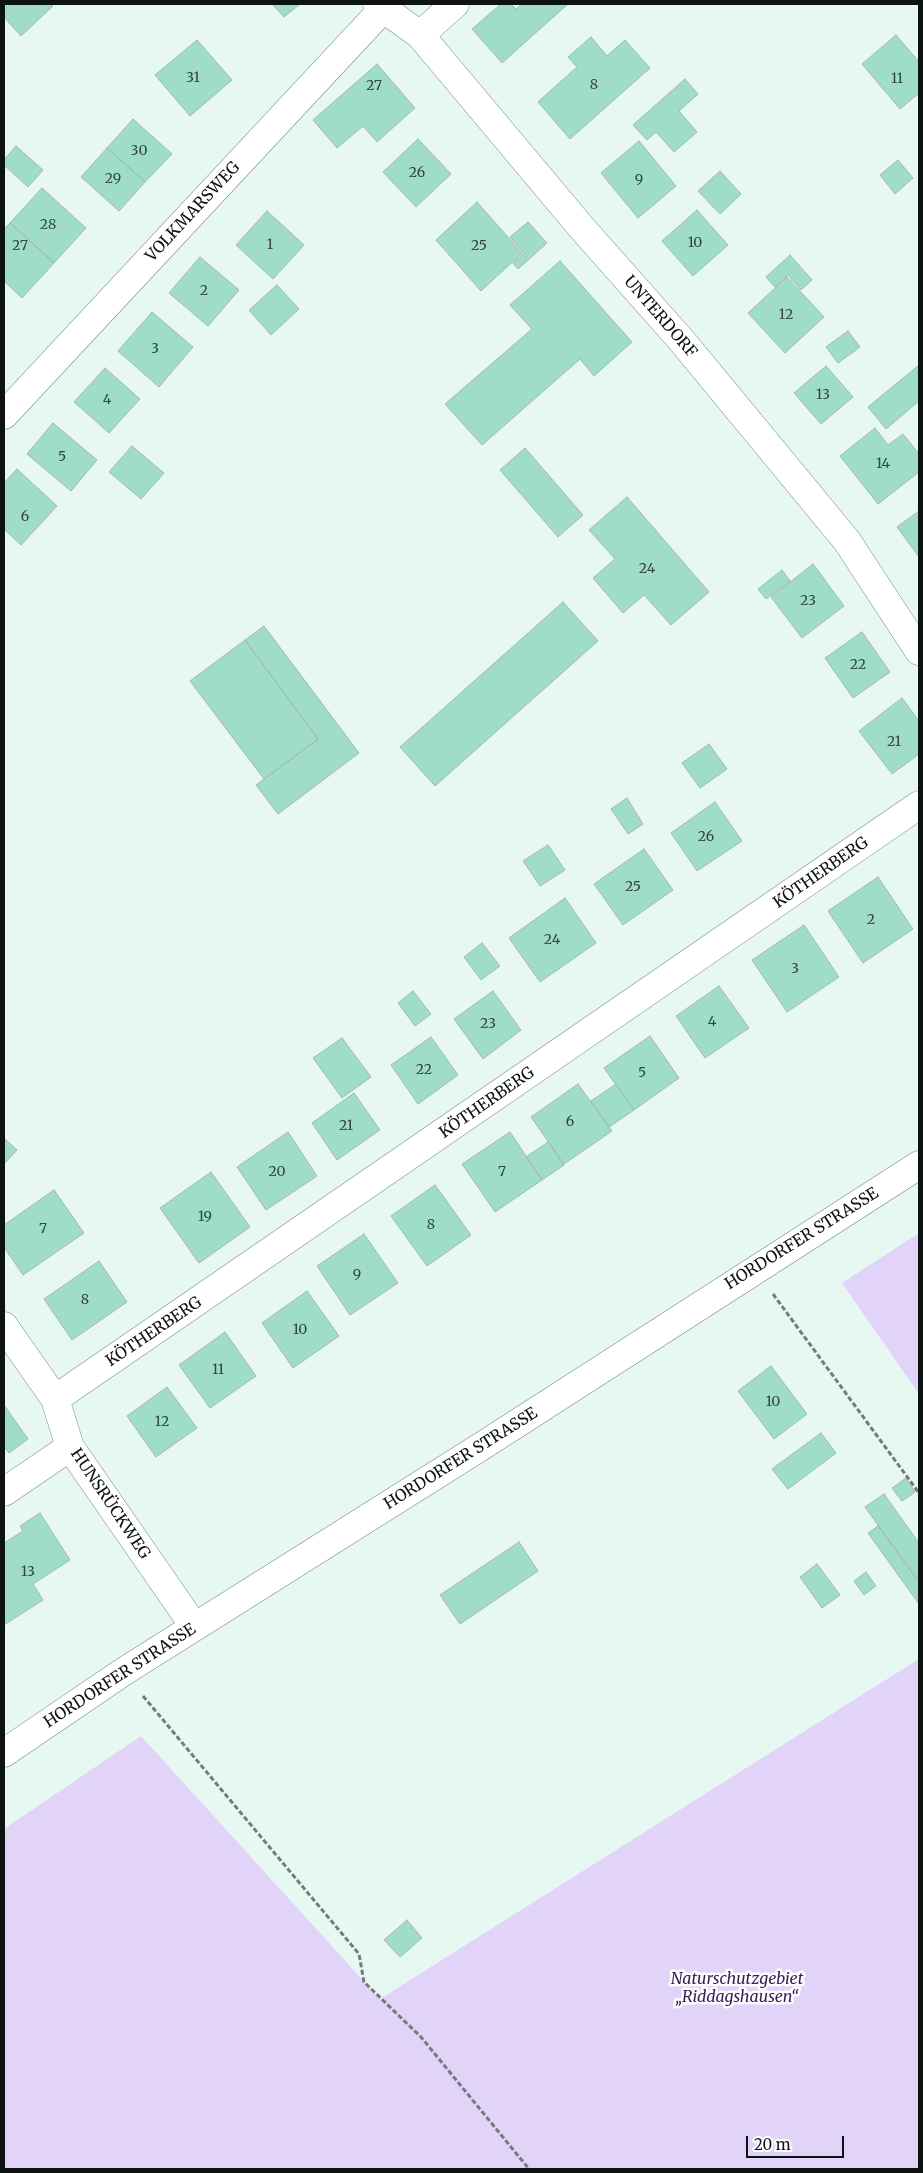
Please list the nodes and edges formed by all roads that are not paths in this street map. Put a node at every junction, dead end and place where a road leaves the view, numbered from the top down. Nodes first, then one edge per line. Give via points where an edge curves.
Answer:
1 (455, 4) edge
2 (380, 7) edge
3 (420, 34) junction
4 (4, 415) edge
5 (919, 651) edge
6 (919, 805) edge
7 (919, 1165) edge
8 (4, 1326) edge
9 (55, 1399) junction
10 (70, 1447) junction
11 (4, 1492) edge
12 (194, 1626) junction
13 (4, 1753) edge

1 - 3 street
2 - 3 street, UNTERDORF
2 - 4 street, VOLKMARSWEG
3 - 5 street, UNTERDORF via 581,227 682,341 840,533
6 - 9 street, KÖTHERBERG
7 - 12 street, HORDORFER STRASSE via 482,1446
8 - 9 street, HUNSRÜCKWEG
9 - 10 street, HUNSRÜCKWEG
10 - 11 street
10 - 12 street, HUNSRÜCKWEG
12 - 13 street, HORDORFER STRASSE

